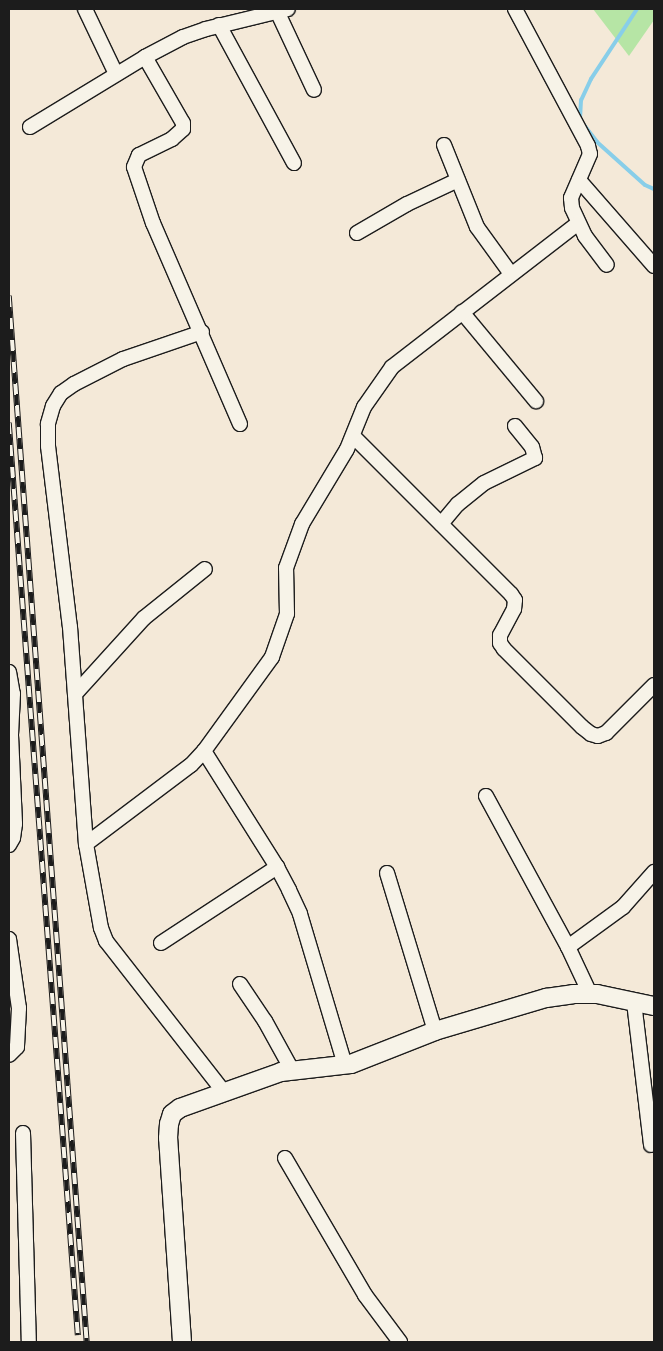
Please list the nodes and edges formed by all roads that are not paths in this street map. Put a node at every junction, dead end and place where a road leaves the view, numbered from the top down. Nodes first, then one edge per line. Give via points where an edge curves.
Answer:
1 (85, 9) edge
2 (514, 9) edge
3 (283, 10) edge
4 (219, 25) junction
5 (145, 57) junction
6 (116, 74) junction
7 (314, 90) dead end
8 (30, 127) dead end
9 (444, 145) dead end
10 (294, 163) dead end
11 (458, 180) junction
12 (579, 180) junction
13 (578, 223) junction
14 (357, 233) dead end
15 (607, 265) dead end
16 (654, 266) edge
17 (512, 274) junction
18 (462, 312) junction
19 (202, 332) junction
20 (536, 401) dead end
21 (240, 424) dead end
22 (515, 426) dead end
23 (353, 436) junction
24 (441, 524) junction
25 (205, 569) dead end
26 (9, 672) edge
27 (654, 685) edge
28 (75, 694) junction
29 (204, 751) junction
30 (486, 796) dead end
31 (9, 844) edge
32 (86, 844) junction
33 (277, 867) junction
34 (654, 872) edge
35 (387, 874) dead end
36 (9, 939) edge
37 (161, 943) dead end
38 (568, 947) junction
39 (240, 984) dead end
40 (590, 994) junction
41 (634, 1002) junction
42 (14, 1004) edge
43 (654, 1006) edge
44 (435, 1031) junction
45 (9, 1055) edge
46 (345, 1065) junction
47 (292, 1070) junction
48 (649, 1084) edge
49 (223, 1091) junction
50 (23, 1133) dead end
51 (651, 1145) dead end
52 (285, 1158) dead end
53 (29, 1342) edge
54 (182, 1342) edge
55 (400, 1342) edge

1 - 6 street
2 - 12 street via 588,146 590,154
3 - 4 street
3 - 7 street
4 - 5 street via 183,37
4 - 10 street
5 - 6 street
5 - 19 street via 183,123 183,129 172,139 139,155 134,167 153,223
6 - 8 street
9 - 11 street
11 - 14 street
11 - 17 street via 477,227
12 - 13 street via 571,198
12 - 16 street
13 - 15 street
13 - 17 street
17 - 18 street
18 - 20 street
18 - 23 street via 392,367 364,407
19 - 21 street
19 - 28 street via 123,359 74,384 53,406 48,424 48,446
22 - 24 street via 532,447 535,458 484,483 458,504
23 - 24 street
23 - 29 street via 308,512 289,556 285,581 287,614 272,657
24 - 27 street via 512,594 514,609 500,635 504,649 591,734 606,733
25 - 28 street via 144,618
26 - 31 street via 13,694 10,735 14,824
28 - 32 street
29 - 32 street via 177,778
29 - 33 street
30 - 38 street
32 - 49 street via 106,941
33 - 37 street
33 - 46 street via 300,914
34 - 38 street via 623,907
35 - 44 street
36 - 42 street
38 - 40 street
39 - 47 street
40 - 41 street
40 - 44 street via 546,998
41 - 43 street
41 - 48 street
42 - 45 street via 17,1047
44 - 46 street
46 - 47 street
47 - 49 street
48 - 51 street
49 - 54 street via 180,1108 172,1114 169,1124
50 - 53 street
52 - 55 street via 365,1295

